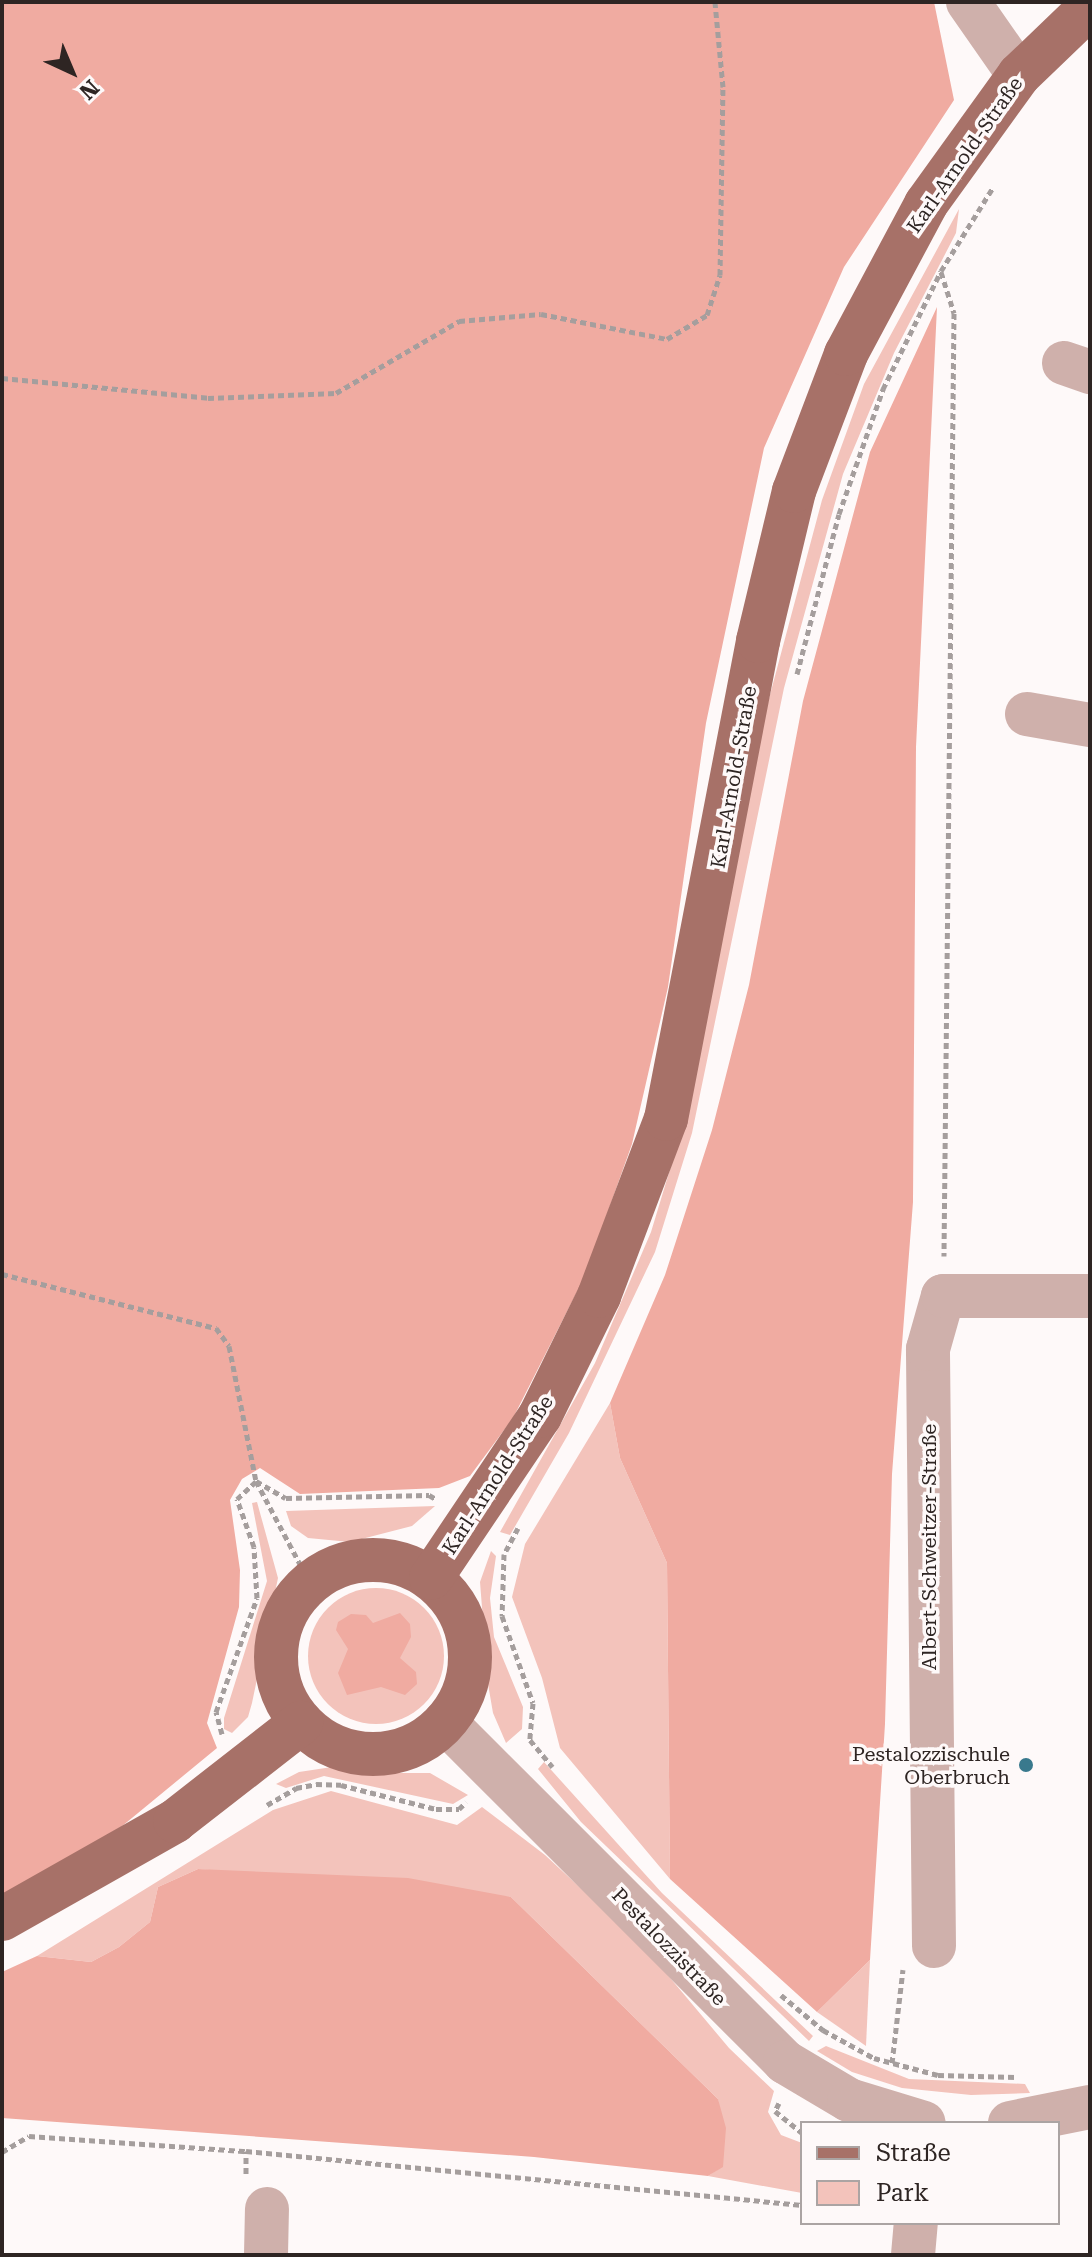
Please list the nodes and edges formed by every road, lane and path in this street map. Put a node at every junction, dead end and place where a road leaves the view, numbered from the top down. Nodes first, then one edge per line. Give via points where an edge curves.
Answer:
1 (715, 2) edge
2 (968, 2) edge
3 (1090, 7) edge
4 (1019, 75) junction
5 (996, 182) dead end
6 (941, 271) junction
7 (2, 378) edge
8 (796, 676) dead end
9 (1027, 714) dead end
10 (1090, 725) edge
11 (2, 1274) edge
12 (943, 1296) junction
13 (1090, 1296) edge
14 (256, 1481) junction
15 (470, 1522) junction
16 (522, 1522) dead end
17 (506, 1548) junction
18 (431, 1578) junction
19 (310, 1583) junction
20 (445, 1722) junction
21 (301, 1723) junction
22 (530, 1740) junction
23 (247, 1763) junction
24 (495, 1773) junction
25 (560, 1775) dead end
26 (2, 1919) edge
27 (933, 1938) joint
28 (772, 1987) dead end
29 (892, 2064) junction
30 (1026, 2078) dead end
31 (1090, 2107) edge
32 (917, 2121) edge
33 (1020, 2121) edge
34 (2, 2152) edge
35 (800, 2205) edge
36 (267, 2209) dead end
37 (916, 2225) edge
38 (266, 2255) edge
39 (913, 2255) edge

1 - 7 path via 723,87 720,275 707,315 667,339 541,314 459,321 336,393 208,398
2 - 4 street
3 - 4 main road, Karl-Arnold-Straße
4 - 15 main road, Karl-Arnold-Straße via 926,204 846,354 794,491 758,641 666,1119 592,1309 540,1416
5 - 6 path
6 - 8 path via 883,389 839,514
6 - 12 path via 954,313
9 - 10 street
11 - 14 path via 216,1328 229,1346
12 - 13 street
12 - 27 street, Albert-Schweitzer-Straße via 928,1349
14 - 15 path via 286,1498 429,1495
14 - 19 path
14 - 23 path via 237,1499 254,1547 257,1598 216,1712 220,1732
15 - 17 path
15 - 18 main road, Karl-Arnold-Straße
16 - 17 path
17 - 22 path via 502,1616 533,1703
18 - 19 main road via 410,1567 365,1560 335,1567
18 - 20 main road via 460,1612 468,1635 467,1682
19 - 21 main road via 292,1603 276,1649 285,1698
20 - 21 main road via 425,1739 380,1754 335,1746
20 - 24 street, Pestalozzistraße
21 - 23 main road
22 - 24 path
22 - 25 path
23 - 24 path via 275,1801 296,1788 341,1785 436,1809 459,1809
23 - 26 main road via 175,1821
24 - 32 street, Pestalozzistraße via 785,2062 849,2100
27 - 29 path via 905,1946
28 - 29 path via 852,2049
29 - 30 path via 938,2075
31 - 33 street
34 - 35 path via 29,2136
36 - 38 street
37 - 39 street

